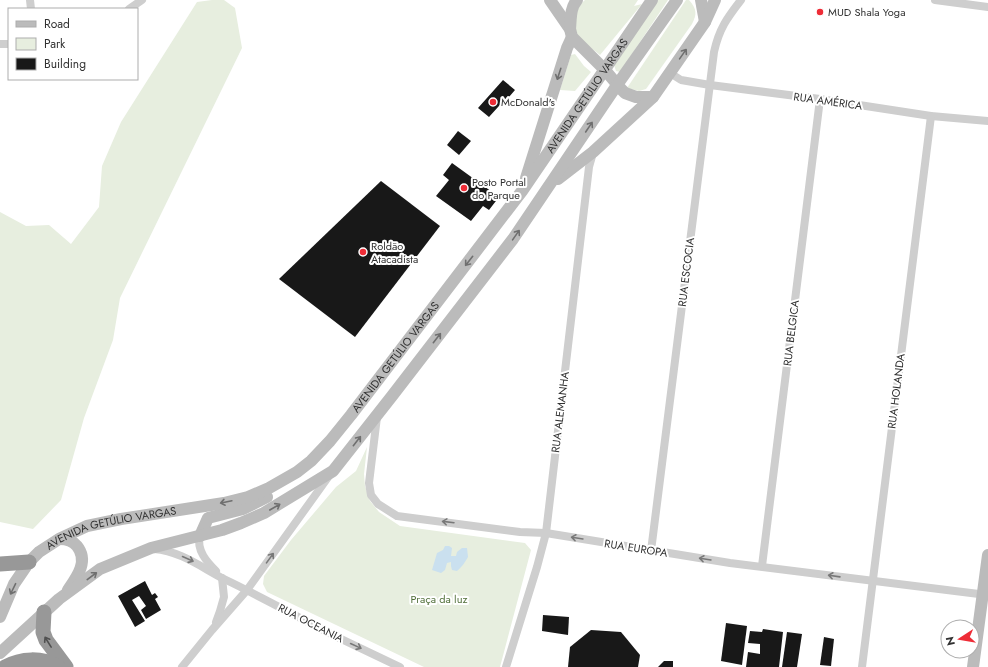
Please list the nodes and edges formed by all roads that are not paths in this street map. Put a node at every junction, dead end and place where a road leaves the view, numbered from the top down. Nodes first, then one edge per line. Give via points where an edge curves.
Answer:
1 (142, 0) edge
2 (550, 0) edge
3 (577, 0) edge
4 (652, 0) edge
5 (677, 0) edge
6 (701, 0) edge
7 (715, 0) edge
8 (741, 0) edge
9 (935, 0) edge
10 (988, 7) edge
11 (131, 8) edge
12 (705, 22) junction
13 (571, 33) junction
14 (605, 70) junction
15 (670, 74) junction
16 (617, 85) junction
17 (710, 85) junction
18 (653, 97) junction
19 (820, 99) junction
20 (931, 116) junction
21 (988, 121) edge
22 (593, 152) junction
23 (547, 189) junction
24 (522, 191) junction
25 (377, 415) junction
26 (333, 471) junction
27 (297, 472) junction
28 (546, 533) junction
29 (200, 536) junction
30 (60, 539) junction
31 (150, 548) junction
32 (651, 551) junction
33 (988, 554) edge
34 (29, 562) junction
35 (0, 564) edge
36 (762, 566) junction
37 (222, 578) junction
38 (873, 581) junction
39 (247, 590) junction
40 (66, 595) junction
41 (986, 595) edge
42 (44, 612) junction
43 (0, 617) edge
44 (212, 630) junction
45 (0, 653) edge
46 (5, 667) edge
47 (58, 667) edge
48 (66, 667) edge
49 (182, 667) edge
50 (400, 667) edge
51 (506, 667) edge
52 (862, 667) edge
53 (973, 667) edge

1 - 11 street
2 - 13 main road
3 - 13 main road via 571,15
4 - 14 main road, AVENIDA GETÚLIO VARGAS
5 - 16 main road, AVENIDA GETÚLIO VARGAS
6 - 12 main road
7 - 12 main road
8 - 17 street, RUA ESCOCIA via 726,18 717,39
9 - 10 street
15 -> 12 main road
13 - 14 main road
13 -> 24 main road
14 - 16 main road
14 - 24 main road, AVENIDA GETÚLIO VARGAS
15 - 17 street, RUA AMÉRICA via 681,80
15 - 18 main road
16 - 18 main road via 630,95
23 -> 16 main road, AVENIDA GETÚLIO VARGAS
17 - 19 street, RUA AMÉRICA
17 - 32 street, RUA ESCOCIA
18 - 22 main road
19 - 20 street, RUA AMÉRICA
19 - 36 street, RUA BELGICA
20 - 21 street, RUA AMÉRICA
20 - 38 street, RUA HOLANDA
22 - 23 main road
22 - 28 street, RUA ALEMANHA via 589,166
25 -> 23 main road, AVENIDA GETÚLIO VARGAS via 513,239
24 -> 27 main road, AVENIDA GETÚLIO VARGAS via 351,415 311,461
26 -> 25 main road, AVENIDA GETÚLIO VARGAS
28 -> 25 street, RUA EUROPA via 397,516 378,504 371,495 369,483
29 -> 26 main road, AVENIDA GETÚLIO VARGAS via 264,513
39 -> 26 street, AVENIDA GETÚLIO VARGAS
27 - 29 main road via 284,489 243,509 208,518
27 -> 30 main road, AVENIDA GETÚLIO VARGAS via 248,497 87,526
32 -> 28 street, RUA EUROPA
28 - 51 street, RUA ALEMANHA
29 - 31 main road, AVENIDA GETÚLIO VARGAS
29 - 37 street, RUA OCEANIA via 201,551
30 - 34 main road, AVENIDA GETÚLIO VARGAS via 39,552
30 - 40 main road via 76,544 83,557 82,565
31 -> 37 street, RUA OCEANIA via 180,556
40 -> 31 main road, AVENIDA GETÚLIO VARGAS via 100,569
36 -> 32 street, RUA EUROPA
33 - 41 main road
34 - 35 highway
34 -> 43 main road, AVENIDA GETÚLIO VARGAS via 14,584
38 -> 36 street, RUA EUROPA
37 - 39 street, RUA OCEANIA
37 - 44 street via 224,597
38 - 41 street, RUA EUROPA
38 - 52 street, RUA HOLANDA
39 - 44 street, AVENIDA GETÚLIO VARGAS
39 -> 50 street, RUA OCEANIA
40 - 42 main road, AVENIDA GETÚLIO VARGAS
41 - 53 main road
42 - 45 main road, AVENIDA GETÚLIO VARGAS
48 -> 42 highway via 46,640 43,632
44 - 49 street, AVENIDA GETÚLIO VARGAS
46 - 47 highway via 11,663 31,660 47,661

